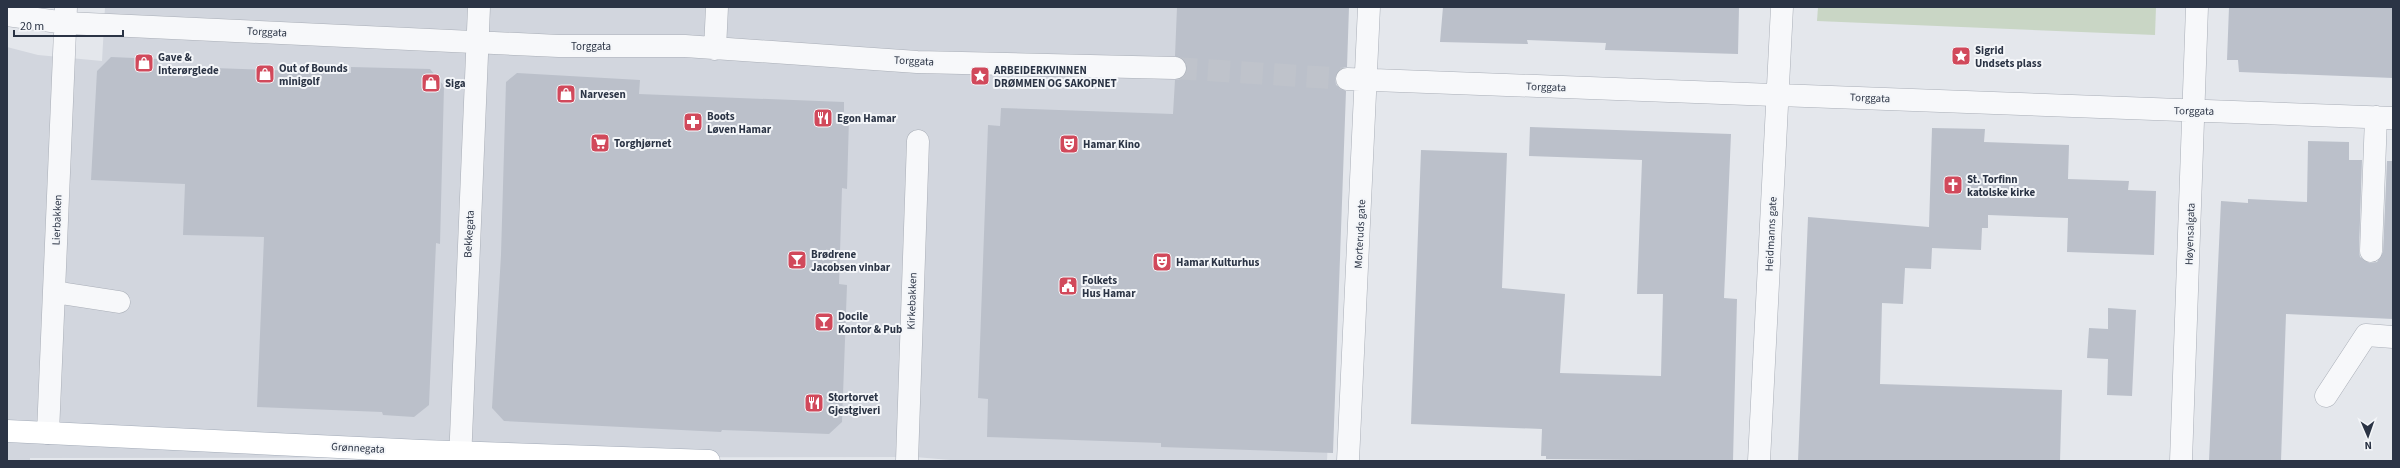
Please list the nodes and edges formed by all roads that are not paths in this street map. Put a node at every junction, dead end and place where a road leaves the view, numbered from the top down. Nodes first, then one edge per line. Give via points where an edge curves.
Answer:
1 (479, 7) edge
2 (717, 7) edge
3 (1369, 7) edge
4 (1782, 7) edge
5 (2197, 7) edge
6 (7, 15) edge
7 (66, 15) edge
8 (478, 42) junction
9 (714, 49) junction
10 (1175, 68) tunnel mouth
11 (1357, 80) junction
12 (1779, 95) junction
13 (2194, 111) junction
14 (2384, 117) edge
15 (918, 141) dead end
16 (2371, 251) dead end
17 (54, 292) junction
18 (119, 302) dead end
19 (2393, 337) edge
20 (2326, 396) dead end
21 (7, 431) edge
22 (48, 433) junction
23 (460, 456) edge
24 (710, 461) edge
25 (907, 461) edge
26 (1348, 461) edge
27 (1759, 461) edge
28 (2181, 461) edge

1 - 8 street, Bekkegata
2 - 9 street
3 - 11 street, Morteruds gate
4 - 12 street, Heidmanns gate
5 - 13 street, Høyensalgata
6 - 7 street, Torggata
7 - 8 street, Torggata
7 - 17 street, Lierbakken
8 - 9 street, Torggata via 559,46 685,46
8 - 23 street, Bekkegata
9 - 10 street, Torggata via 917,62
11 - 12 street, Torggata
11 - 26 street, Morteruds gate
12 - 13 street, Torggata
12 - 27 street, Heidmanns gate
13 - 14 street, Torggata
13 - 28 street, Høyensalgata
14 - 16 street
15 - 25 street, Kirkebakken
17 - 18 street
17 - 22 street, Lierbakken
19 - 20 street via 2366,335
21 - 22 main road, Grønnegata
22 - 23 main road, Grønnegata via 422,451
23 - 24 main road, Grønnegata

